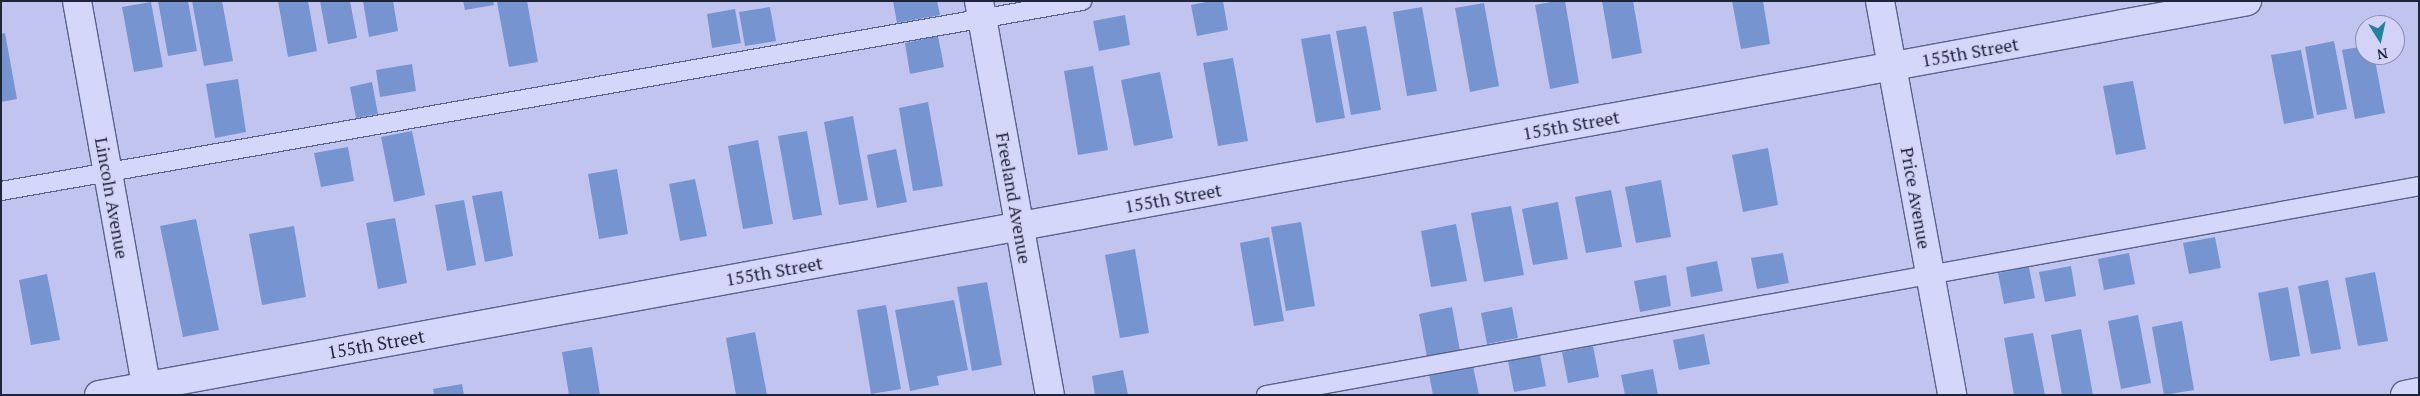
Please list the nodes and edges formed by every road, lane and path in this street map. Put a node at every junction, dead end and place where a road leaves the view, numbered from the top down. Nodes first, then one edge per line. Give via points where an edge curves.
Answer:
1 (77, 1) edge
2 (1082, 1) edge
3 (1880, 1) edge
4 (2247, 1) edge
5 (981, 10) edge
6 (1892, 66) junction
7 (108, 171) junction
8 (2419, 186) edge
9 (1, 191) edge
10 (1020, 226) junction
11 (1930, 275) junction
12 (147, 390) edge
13 (2419, 392) edge
14 (98, 395) edge
15 (1050, 395) edge
16 (1266, 395) edge
17 (1952, 395) edge
18 (2405, 395) edge

1 - 7 street, Lincoln Avenue
2 - 5 lane
3 - 6 street, Price Avenue
4 - 6 street, 155th Street
5 - 7 lane
5 - 10 street, Freeland Avenue
6 - 10 street, 155th Street
6 - 11 street, Price Avenue
7 - 9 lane
7 - 12 street, Lincoln Avenue
8 - 11 lane
10 - 12 street, 155th Street
10 - 15 street, Freeland Avenue
11 - 16 lane
11 - 17 street, Price Avenue
12 - 14 street, 155th Street
13 - 18 street

